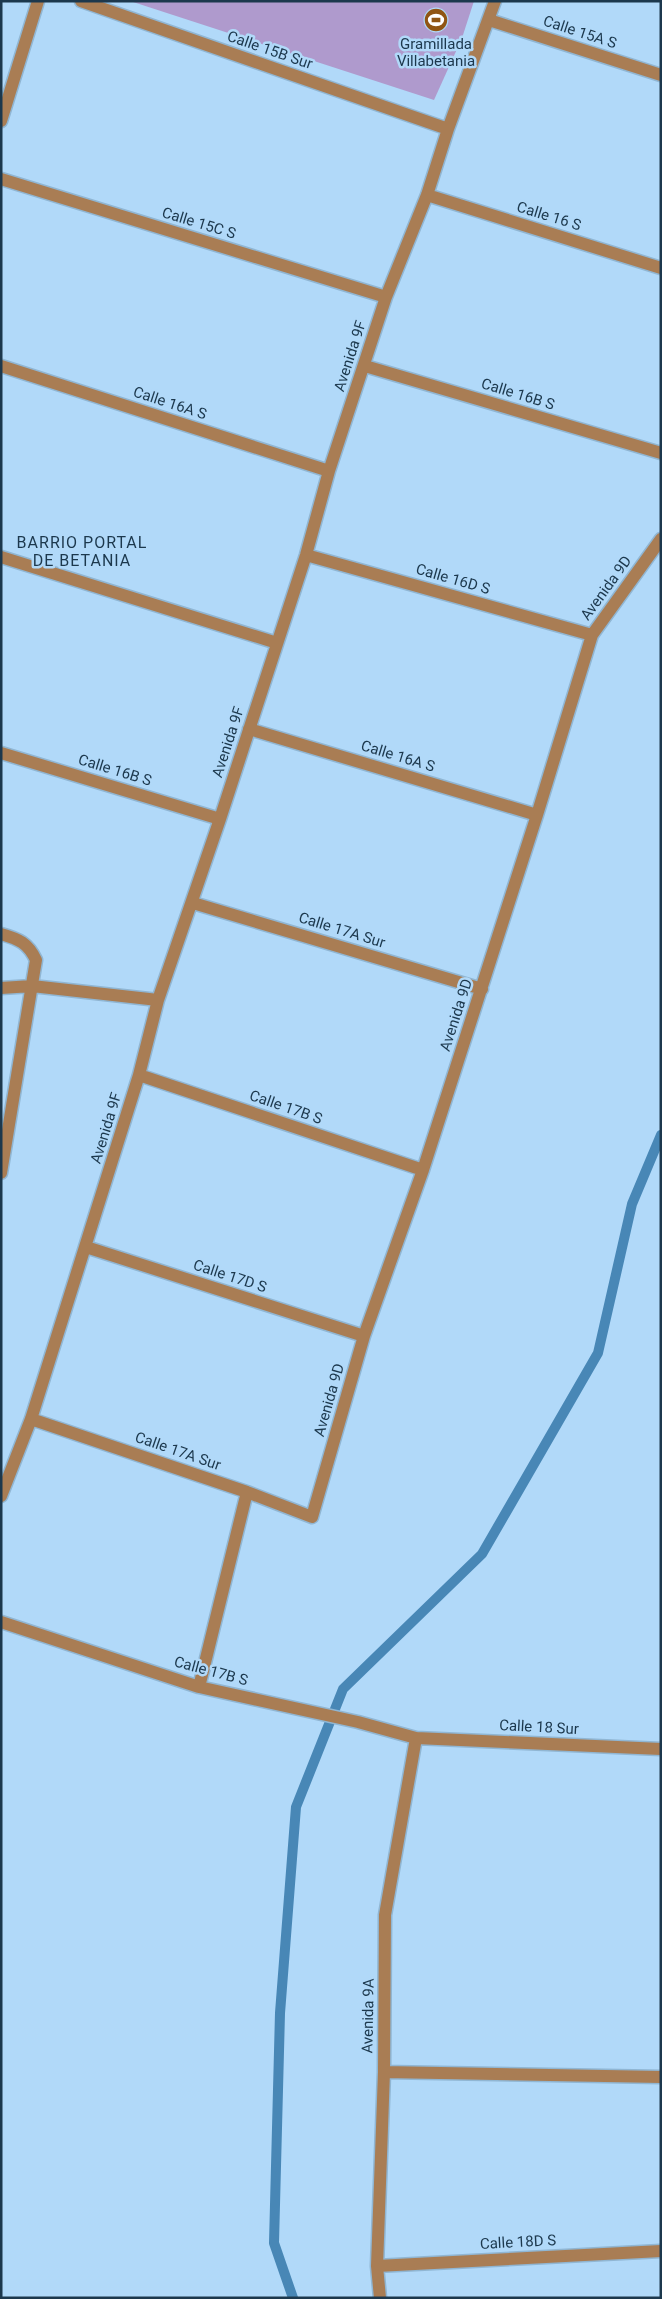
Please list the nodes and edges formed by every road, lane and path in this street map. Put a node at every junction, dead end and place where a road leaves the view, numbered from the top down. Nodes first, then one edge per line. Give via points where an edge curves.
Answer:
1 (38, 1) edge
2 (81, 1) edge
3 (495, 1) edge
4 (489, 20) junction
5 (661, 75) edge
6 (1, 121) edge
7 (448, 129) junction
8 (1, 179) edge
9 (427, 195) junction
10 (661, 268) edge
11 (386, 297) junction
12 (1, 366) edge
13 (365, 366) junction
14 (661, 454) edge
15 (329, 471) junction
16 (661, 539) edge
17 (306, 555) junction
18 (1, 557) edge
19 (592, 635) junction
20 (277, 643) junction
21 (249, 729) junction
22 (1, 753) edge
23 (537, 815) junction
24 (220, 819) junction
25 (193, 903) junction
26 (1, 934) edge
27 (32, 986) junction
28 (1, 988) edge
29 (482, 989) junction
30 (158, 1000) junction
31 (139, 1075) junction
32 (423, 1170) junction
33 (1, 1173) edge
34 (86, 1247) junction
35 (364, 1336) junction
36 (31, 1419) junction
37 (247, 1492) junction
38 (1, 1496) edge
39 (312, 1517) joint
40 (1, 1622) edge
41 (199, 1687) junction
42 (416, 1738) junction
43 (661, 1749) edge
44 (384, 2072) junction
45 (661, 2077) edge
46 (661, 2251) edge
47 (377, 2266) junction
48 (380, 2298) edge

1 - 6 street
2 - 7 street, Calle 15B Sur
3 - 4 street, Avenida 9F
4 - 5 street, Calle 15A S
4 - 7 street, Avenida 9F
7 - 9 street, Avenida 9F
8 - 11 street, Calle 15C S
9 - 10 street, Calle 16 S
9 - 11 street, Avenida 9F
11 - 13 street, Avenida 9F
12 - 15 street, Calle 16A S
13 - 14 street, Calle 16B S
13 - 15 street, Avenida 9F
15 - 17 street, Avenida 9F
16 - 19 street, Avenida 9D
17 - 19 street, Calle 16D S
17 - 20 street, Avenida 9F
18 - 20 street
19 - 23 street, Avenida 9D
20 - 21 street, Avenida 9F
21 - 23 street, Calle 16A S
21 - 24 street, Avenida 9F
22 - 24 street, Calle 16B S
23 - 29 street, Avenida 9D
24 - 25 street, Avenida 9F
25 - 29 street, Calle 17A Sur
25 - 30 street, Avenida 9F
26 - 27 street via 20,939 30,947 36,960
27 - 28 street
27 - 30 street
27 - 33 street
29 - 32 street, Avenida 9D
30 - 31 street, Avenida 9F
31 - 32 street, Calle 17B S
31 - 34 street, Avenida 9F
32 - 35 street, Avenida 9D
34 - 35 street, Calle 17D S
34 - 36 street, Avenida 9F
35 - 39 street, Avenida 9D
36 - 37 street, Calle 17A Sur
36 - 38 street, Avenida 9F
37 - 39 street, Calle 17A Sur
37 - 41 street
40 - 41 street, Calle 17B S
41 - 42 street, Calle 17B S
42 - 43 street, Calle 18 Sur
42 - 44 street, Avenida 9A via 385,1915
44 - 45 street
44 - 47 street, Avenida 9A
46 - 47 street, Calle 18D S
47 - 48 street, Avenida 9A

